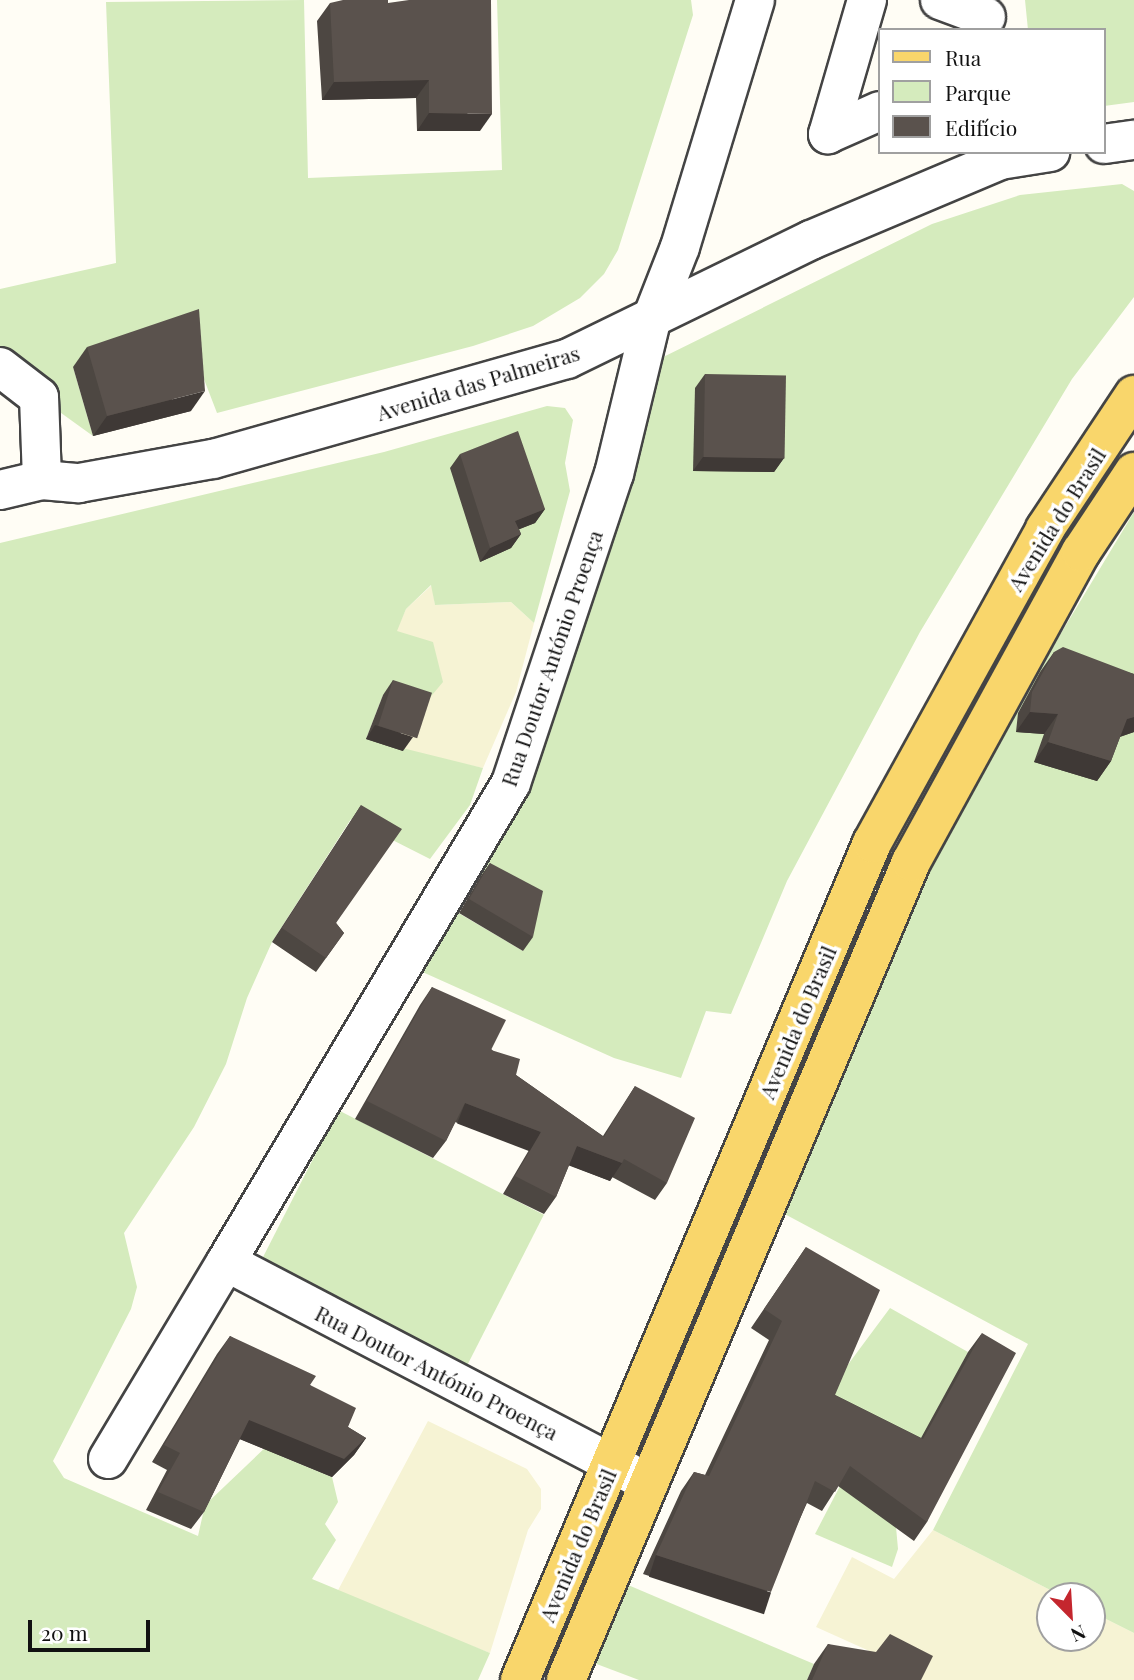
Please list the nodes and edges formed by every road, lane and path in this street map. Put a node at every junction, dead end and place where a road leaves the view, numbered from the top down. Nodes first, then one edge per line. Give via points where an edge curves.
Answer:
1 (755, 0) edge
2 (867, 0) edge
3 (940, 0) edge
4 (987, 16) edge
5 (878, 112) edge
6 (1024, 154) edge
7 (1000, 156) edge
8 (651, 321) junction
9 (0, 367) edge
10 (1134, 396) edge
11 (1134, 472) edge
12 (42, 481) junction
13 (0, 490) edge
14 (226, 1262) junction
15 (108, 1460) dead end
16 (611, 1463) junction
17 (649, 1483) junction
18 (520, 1680) edge
19 (566, 1680) edge

1 - 8 street, Rua Doutor António Proença via 680,247
2 - 5 street via 828,134
3 - 4 street
6 - 7 street, Avenida das Palmeiras
7 - 8 street, Avenida das Palmeiras via 811,240
8 - 12 street, Avenida das Palmeiras via 567,359 213,459 79,483
8 - 14 street, Rua Doutor António Proença via 614,474 511,783
9 - 12 street via 39,397
10 - 16 main road, Avenida do Brasil via 1045,529 872,843
11 - 17 main road, Avenida do Brasil via 1081,552 911,862
12 - 13 street, Avenida das Palmeiras
14 - 15 street, Rua Doutor António Proença
14 - 16 street, Rua Doutor António Proença
16 - 17 street, Rua Doutor António Proença
16 - 18 main road, Avenida do Brasil
17 - 19 main road, Avenida do Brasil

